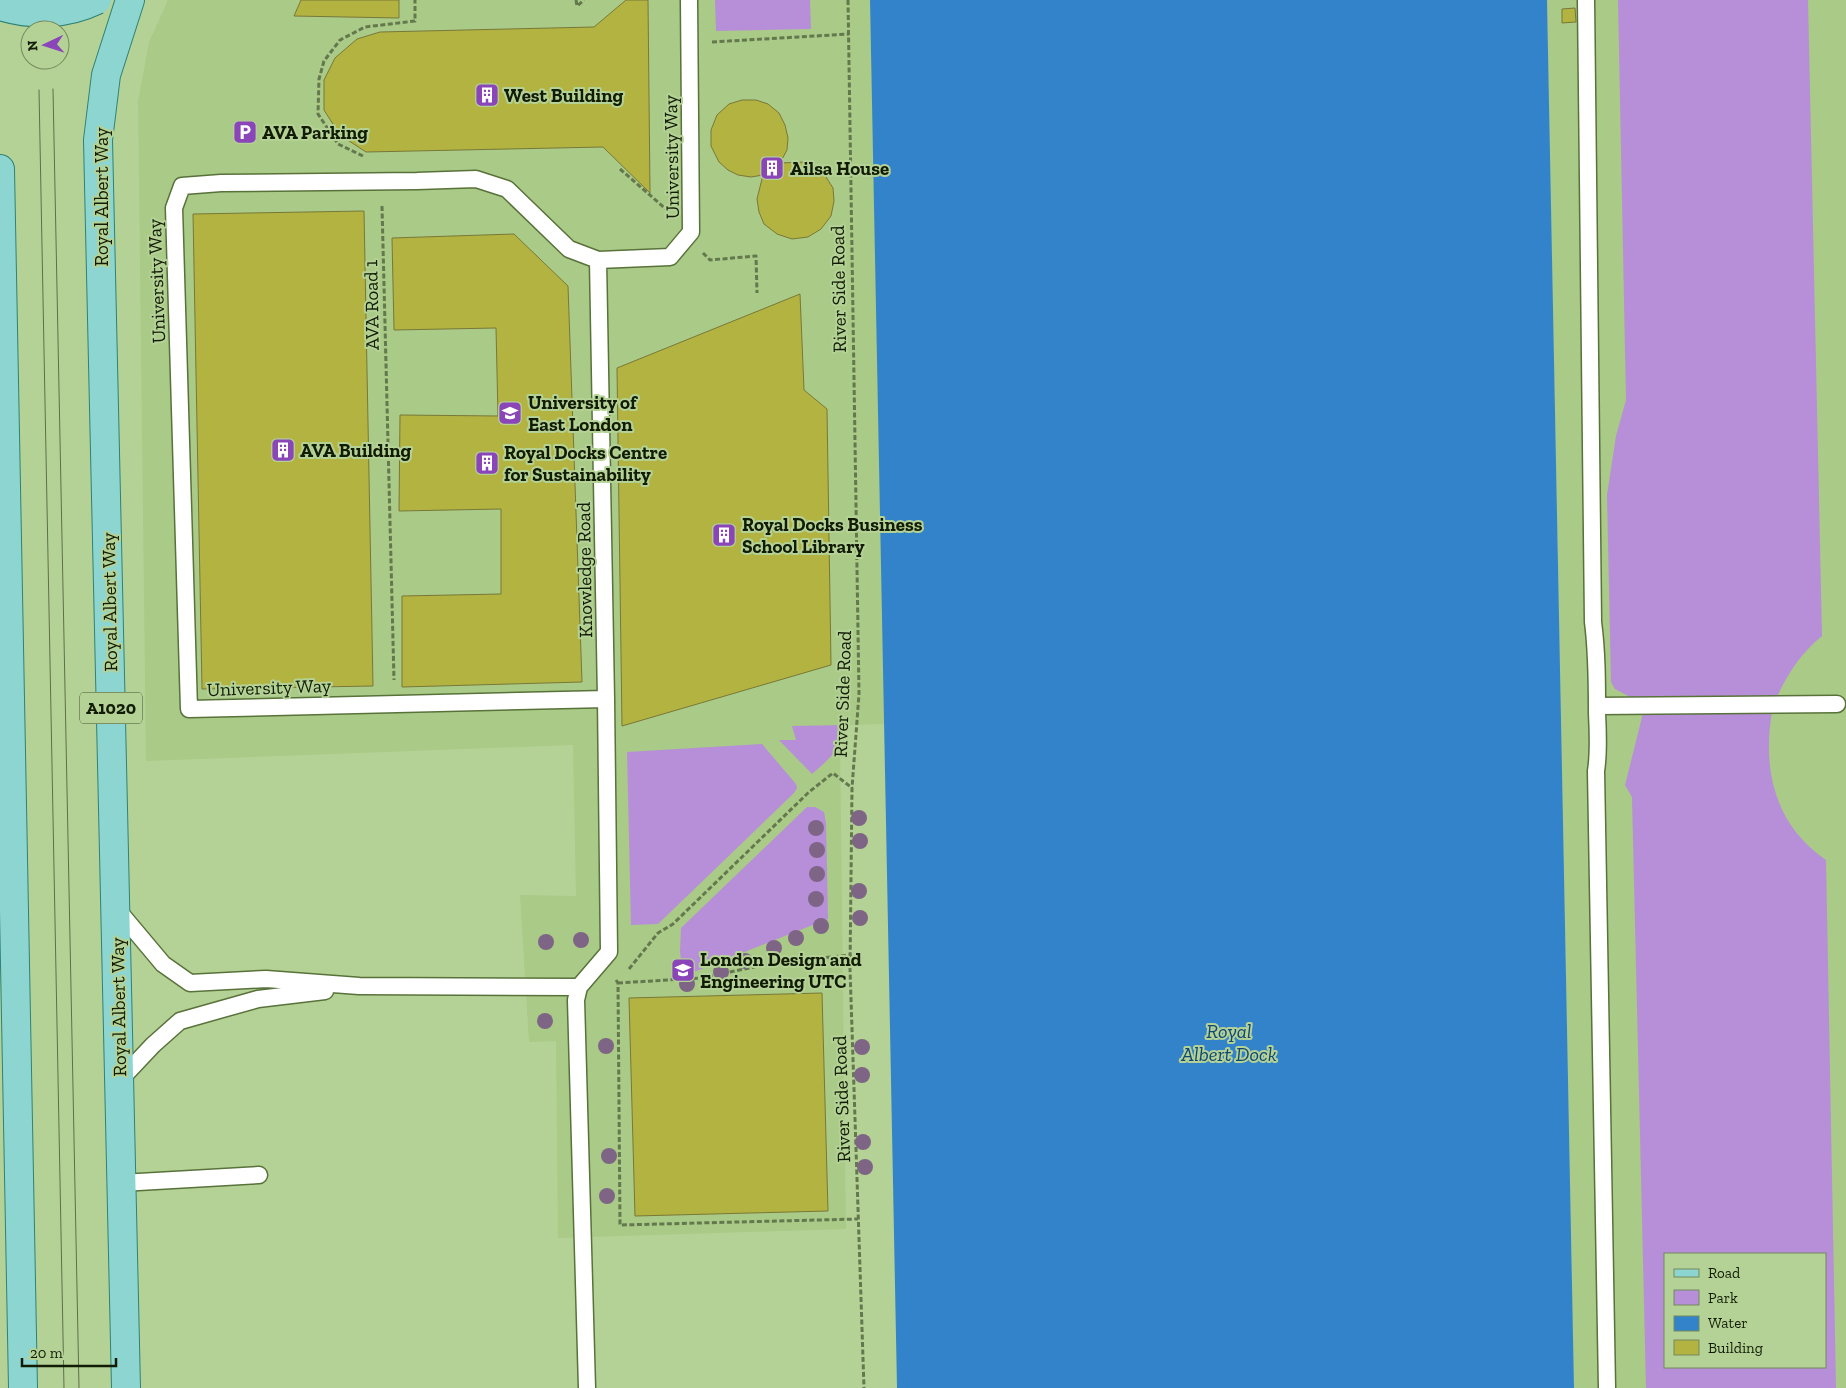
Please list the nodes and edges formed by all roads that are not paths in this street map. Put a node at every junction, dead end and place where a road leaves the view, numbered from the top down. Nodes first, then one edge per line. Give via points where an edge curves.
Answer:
1 (97, 0) edge
2 (130, 0) edge
3 (689, 0) edge
4 (1586, 0) edge
5 (0, 6) edge
6 (0, 169) edge
7 (598, 260) junction
8 (606, 699) junction
9 (1837, 704) dead end
10 (1597, 706) junction
11 (116, 908) junction
12 (359, 986) junction
13 (579, 987) junction
14 (120, 1080) junction
15 (258, 1175) dead end
16 (121, 1182) junction
17 (23, 1388) edge
18 (126, 1388) edge
19 (587, 1388) edge
20 (1607, 1388) edge

1 - 5 main road, bridge via 50,13 16,11
2 - 11 main road, Royal Albert Way / A1020 via 106,75 98,140
3 - 7 lane, University Way via 688,235 670,257
4 - 10 lane
6 - 17 main road
7 - 8 lane, Knowledge Road
7 - 8 lane, University Way via 569,249 507,189 476,179 182,186 174,208 189,709
8 - 13 lane, Knowledge Road via 609,952
9 - 10 lane
10 - 20 lane
11 - 12 lane via 163,964 190,982 266,980
11 - 14 main road, Royal Albert Way / A1020
12 - 13 lane
12 - 14 lane via 258,999 180,1021
13 - 19 lane via 576,1000
14 - 16 main road, Royal Albert Way / A1020
15 - 16 lane
16 - 18 main road, Royal Albert Way / A1020

